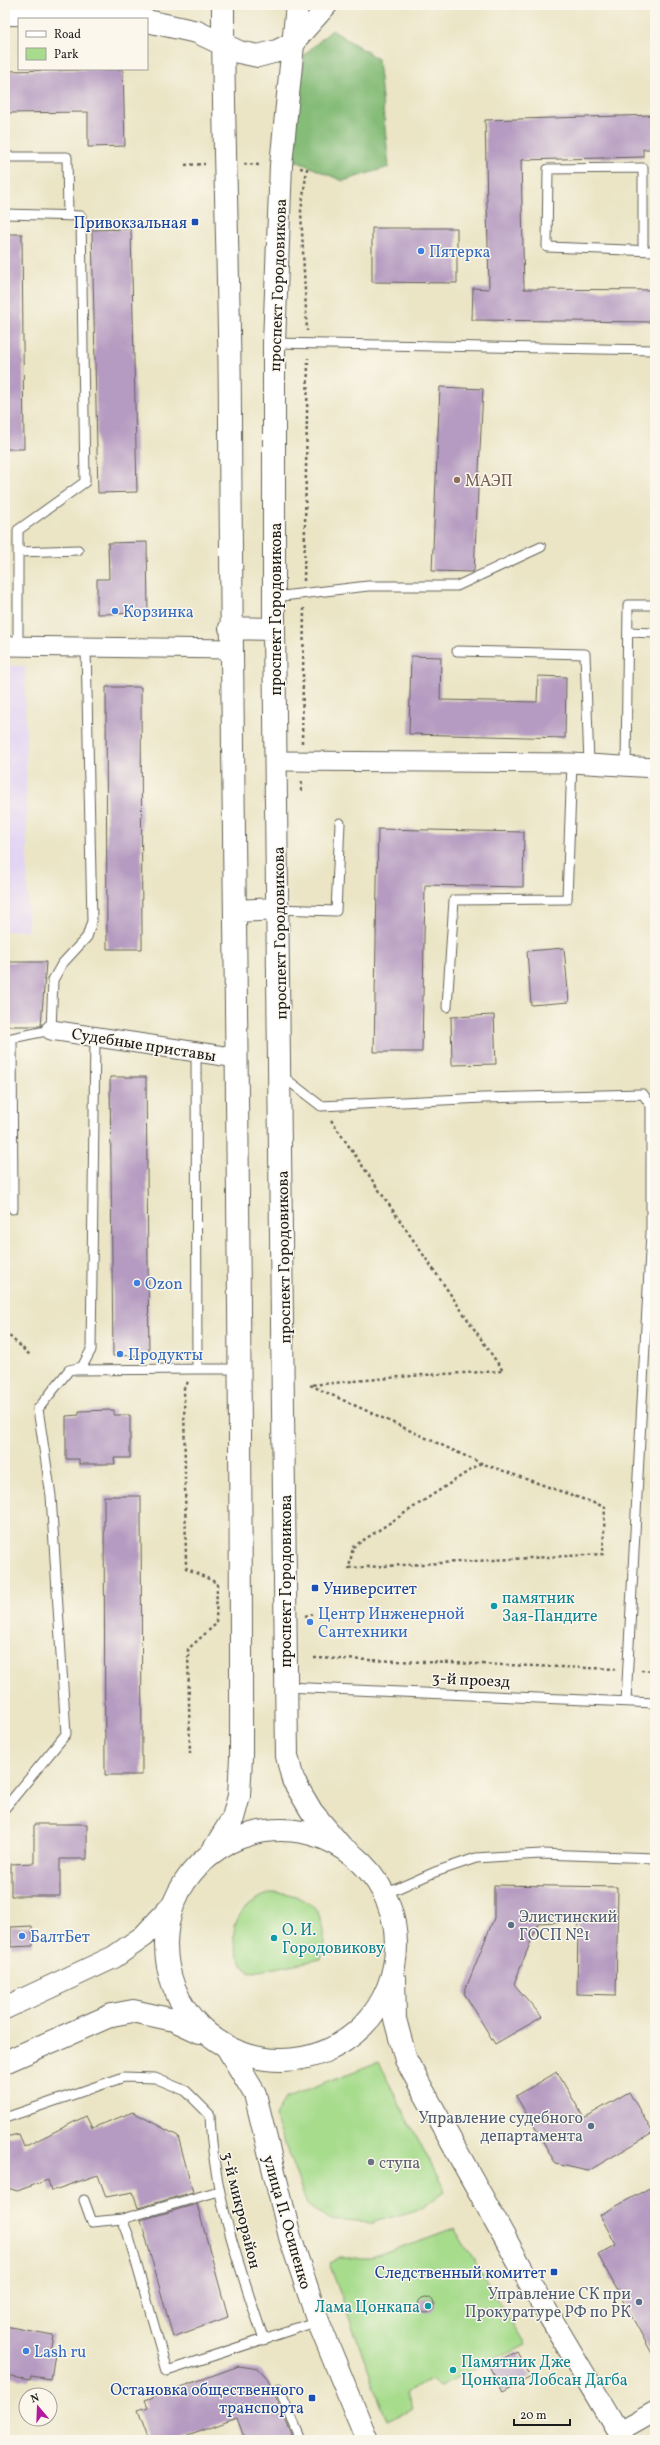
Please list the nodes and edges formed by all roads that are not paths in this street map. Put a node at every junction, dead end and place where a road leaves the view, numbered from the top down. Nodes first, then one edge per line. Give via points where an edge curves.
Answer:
1 (137, 5) edge
2 (223, 5) edge
3 (297, 5) edge
4 (328, 5) edge
5 (5, 14) edge
6 (128, 17) edge
7 (148, 20) edge
8 (295, 42) junction
9 (223, 43) junction
10 (5, 157) edge
11 (5, 214) edge
12 (68, 216) junction
13 (643, 250) junction
14 (655, 251) edge
15 (274, 343) junction
16 (655, 350) edge
17 (541, 546) dead end
18 (78, 550) dead end
19 (19, 552) junction
20 (274, 597) junction
21 (655, 605) edge
22 (274, 629) junction
23 (628, 632) junction
24 (655, 633) edge
25 (230, 639) junction
26 (12, 646) edge
27 (86, 648) junction
28 (457, 651) dead end
29 (277, 761) junction
30 (580, 763) junction
31 (626, 768) junction
32 (655, 768) edge
33 (340, 823) dead end
34 (278, 909) junction
35 (236, 911) junction
36 (447, 1006) dead end
37 (51, 1030) junction
38 (95, 1036) junction
39 (196, 1051) junction
40 (237, 1058) junction
41 (281, 1075) junction
42 (13, 1209) dead end
43 (653, 1233) edge
44 (238, 1368) junction
45 (197, 1369) junction
46 (69, 1370) junction
47 (286, 1687) junction
48 (626, 1702) junction
49 (655, 1703) edge
50 (5, 1808) edge
51 (340, 1845) junction
52 (212, 1852) junction
53 (655, 1858) edge
54 (385, 1894) junction
55 (172, 1906) junction
56 (394, 1973) junction
57 (5, 2008) edge
58 (221, 2044) junction
59 (5, 2062) edge
60 (5, 2118) edge
61 (219, 2191) junction
62 (84, 2200) dead end
63 (122, 2219) junction
64 (318, 2321) junction
65 (264, 2340) junction
66 (279, 2388) dead end
67 (655, 2411) edge
68 (621, 2436) edge
69 (301, 2440) edge
70 (367, 2440) edge

1 - 6 street
2 - 9 street
3 - 8 street, проспект Городовикова
4 - 8 street
5 - 6 street
7 - 9 street via 197,32
8 - 9 street via 277,51 258,56 239,52
8 - 15 street, проспект Городовикова via 281,165
9 - 25 street via 230,425
10 - 12 lane via 66,157
11 - 12 lane
12 - 19 lane via 81,216 85,482 18,530
13 - 13 lane via 547,247 548,169 643,168
13 - 14 lane
15 - 16 lane
15 - 20 street, проспект Городовикова
17 - 20 lane via 457,586 368,586
18 - 19 lane
19 - 26 lane
20 - 22 street, проспект Городовикова
21 - 23 lane via 628,605
22 - 25 street
22 - 29 street, проспект Городовикова
23 - 24 lane
23 - 31 lane
25 - 27 street
25 - 35 street
26 - 27 street
27 - 37 lane via 92,921 87,937 62,964 53,980
28 - 30 lane via 585,654
29 - 30 street
29 - 34 street, проспект Городовикова
30 - 31 street
30 - 36 lane via 567,899 454,900
31 - 32 street
33 - 34 lane via 336,911
34 - 35 street
34 - 41 street, проспект Городовикова
35 - 40 street
37 - 38 street, Судебные приставы
37 - 42 lane via 12,1038
38 - 39 street, Судебные приставы
38 - 46 lane via 90,1350 82,1366
39 - 40 street, Судебные приставы
39 - 45 lane
40 - 44 street
41 - 43 lane via 321,1106 644,1094 651,1106
41 - 47 street, проспект Городовикова
43 - 48 lane
44 - 45 lane
44 - 52 street via 241,1621 239,1796 233,1818
45 - 46 lane
46 - 50 lane via 38,1409 51,1496 66,1734
47 - 48 lane, 3-й проезд
47 - 51 street, проспект Городовикова via 287,1756 293,1780 312,1812
48 - 49 lane, 3-й проезд
51 - 52 street via 308,1833 275,1830 242,1836
51 - 54 street via 366,1867
52 - 55 street via 188,1876
53 - 54 lane via 541,1854 476,1858 435,1872
54 - 56 street via 396,1933
55 - 57 street via 144,1936 114,1958
55 - 58 street via 165,1938 167,1972 180,2003 201,2030
56 - 58 street via 378,2009 355,2034 326,2052 294,2061 260,2060
56 - 68 street via 395,2019 406,2060 531,2285
58 - 59 street via 174,2020 133,2011 112,2015
58 - 64 street, улица П. Осипенко via 255,2094 290,2237
60 - 61 lane, 3-й микрорайон via 124,2077 155,2078 186,2091 210,2115 211,2152
61 - 63 lane
61 - 65 lane, 3-й микрорайон via 239,2266
62 - 63 lane via 92,2222
63 - 65 lane via 167,2372
64 - 65 lane
64 - 70 street, улица П. Осипенко
66 - 69 lane
67 - 68 street

